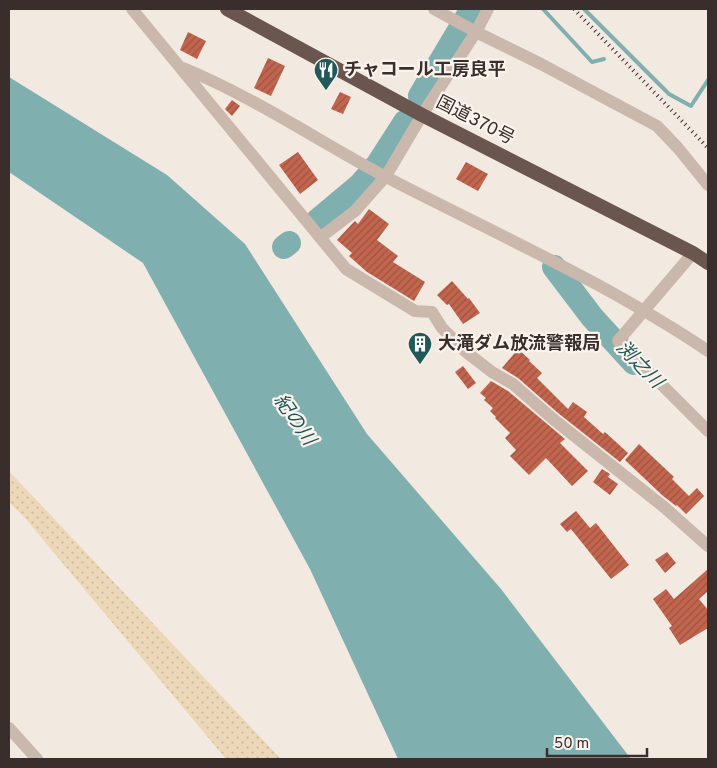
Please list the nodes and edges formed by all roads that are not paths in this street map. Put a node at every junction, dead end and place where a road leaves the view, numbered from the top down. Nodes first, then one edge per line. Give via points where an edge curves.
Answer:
1 (132, 9) edge
2 (227, 9) edge
3 (434, 9) edge
4 (488, 9) edge
5 (464, 22) edge
6 (182, 68) junction
7 (422, 115) junction
8 (382, 175) junction
9 (708, 185) edge
10 (321, 237) junction
11 (693, 253) junction
12 (708, 261) edge
13 (646, 310) junction
14 (708, 352) edge
15 (708, 431) edge
16 (708, 546) edge
17 (9, 728) edge
18 (37, 759) edge

1 - 6 street
2 - 7 highway, 国道370号
3 - 5 street
4 - 5 street
5 - 7 street
5 - 9 street via 657,126
6 - 8 street via 215,81
6 - 10 street
7 - 8 street
7 - 11 highway, 国道370号
8 - 10 street via 355,212
8 - 13 street
10 - 16 street via 346,269 415,311 432,312 442,328 466,352 513,384
11 - 12 highway, 国道370号
11 - 13 street
13 - 14 street
13 - 15 street via 618,341
17 - 18 street

